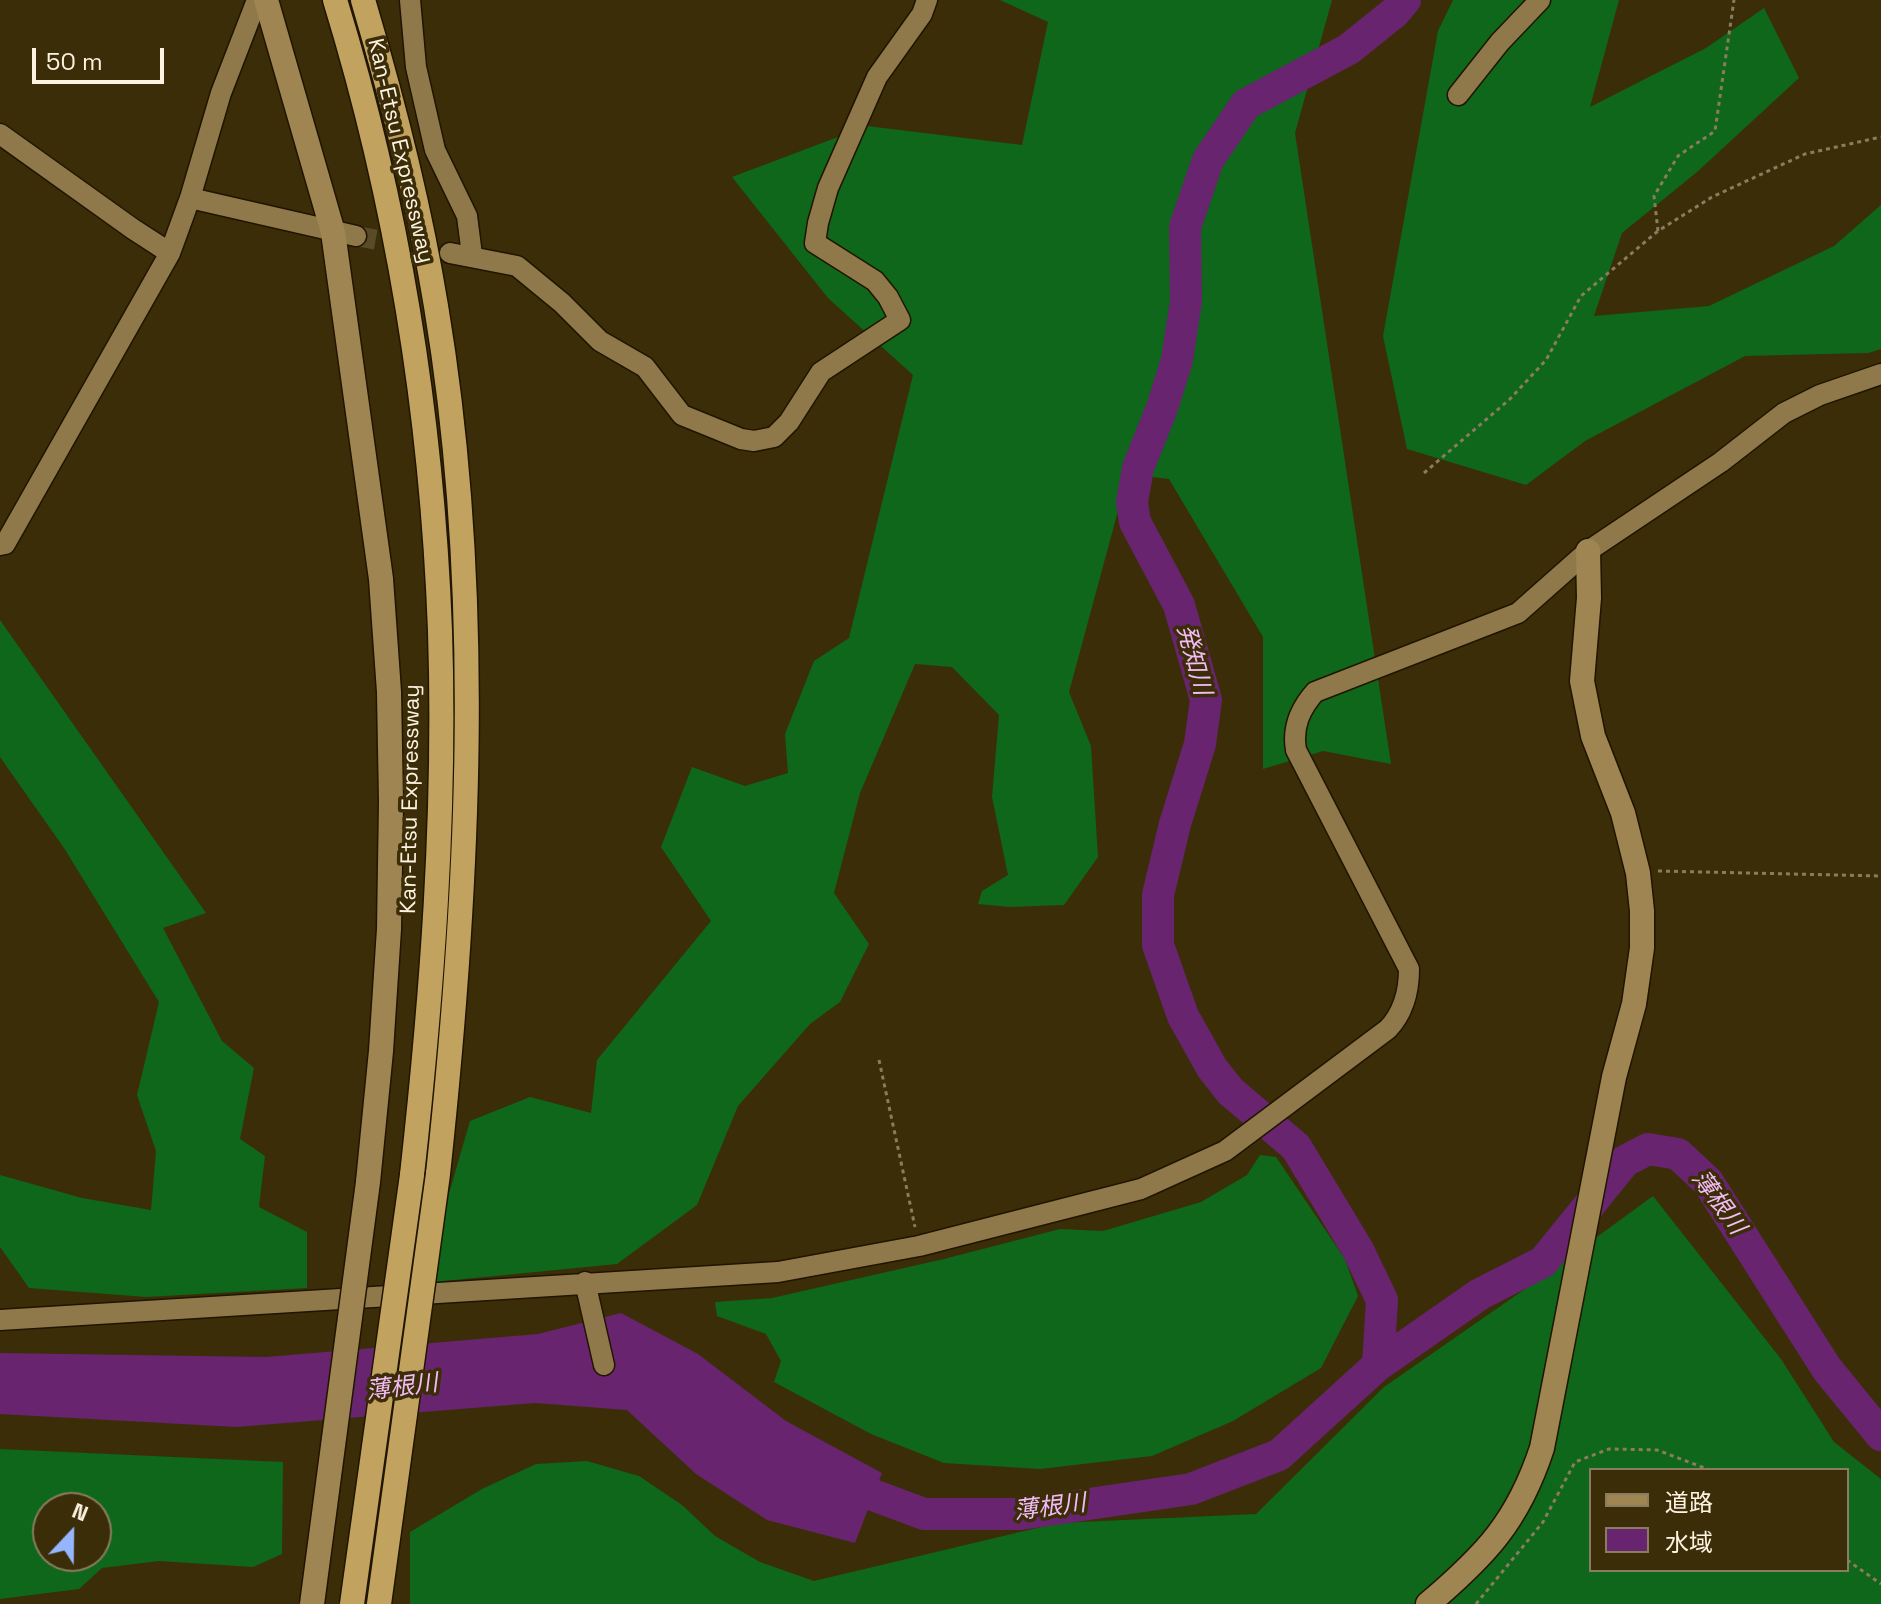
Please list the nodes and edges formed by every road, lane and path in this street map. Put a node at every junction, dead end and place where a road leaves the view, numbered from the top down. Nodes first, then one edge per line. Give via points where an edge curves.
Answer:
1 (257, 0) edge
2 (266, 0) edge
3 (335, 0) edge
4 (363, 0) edge
5 (410, 0) edge
6 (927, 0) edge
7 (1540, 0) edge
8 (1734, 0) edge
9 (1458, 95) dead end
10 (0, 134) edge
11 (1881, 137) edge
12 (190, 198) junction
13 (1658, 231) junction
14 (344, 234) junction
15 (170, 253) junction
16 (450, 253) tunnel mouth
17 (472, 255) junction
18 (1881, 374) edge
19 (1424, 473) dead end
20 (0, 545) edge
21 (1588, 551) junction
22 (1638, 873) junction
23 (1881, 876) edge
24 (879, 1060) dead end
25 (919, 1246) junction
26 (585, 1282) junction
27 (0, 1320) edge
28 (604, 1365) dead end
29 (1705, 1468) edge
30 (1849, 1561) edge
31 (1881, 1584) edge
32 (312, 1604) edge
33 (352, 1604) edge
34 (379, 1604) edge
35 (1428, 1604) edge
36 (1476, 1604) edge

1 - 12 street via 221,93
2 - 14 street
3 - 33 highway, Kan-Etsu Expressway, bridge via 390,204 410,316 434,527 440,660 438,856 424,1065
4 - 34 highway, Kan-Etsu Expressway, bridge via 401,135 436,307 451,415 467,654 459,962 438,1174
5 - 17 street via 416,67 435,150 467,216
6 - 17 street via 877,77 828,188 815,243 875,281 900,320 821,372 774,437 741,439 682,415 645,367 600,341 538,282 517,266
7 - 9 street
8 - 13 path via 1715,131 1678,156 1654,196
10 - 15 street
11 - 13 path via 1805,154 1712,197
12 - 14 street
12 - 15 street
13 - 19 path via 1581,296 1546,360 1510,399
14 - 32 street, bridge via 389,692 389,929 368,1182
15 - 20 street
16 - 17 street
18 - 21 street via 1784,413
21 - 22 street via 1582,681 1593,736 1623,813
21 - 25 street via 1518,613 1315,692 1305,704 1293,735 1296,750 1409,969 1396,1021 1225,1151 1141,1189
22 - 23 path
22 - 35 street via 1638,983 1614,1077 1537,1465 1509,1524
24 - 25 path
25 - 26 street via 778,1272
26 - 27 street
26 - 28 street
29 - 36 path via 1657,1450 1609,1449 1575,1462 1543,1522
30 - 31 path

